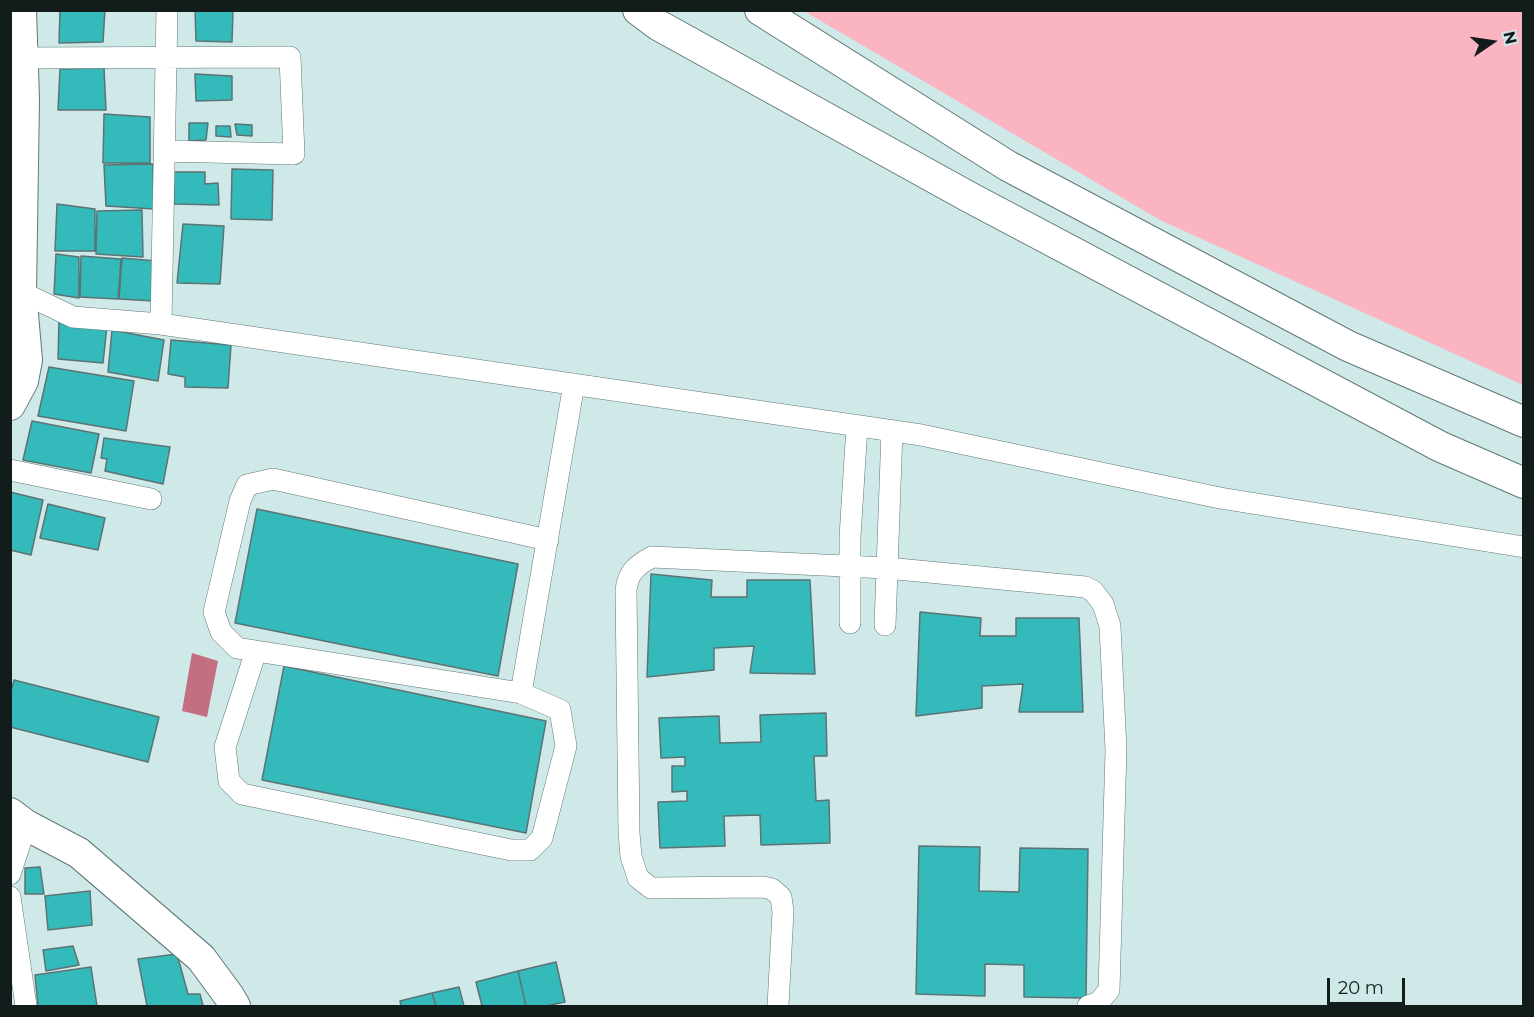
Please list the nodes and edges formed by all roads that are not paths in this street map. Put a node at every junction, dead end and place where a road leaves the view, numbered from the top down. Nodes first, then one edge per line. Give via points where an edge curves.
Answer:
1 (21, 10) edge
2 (167, 10) edge
3 (638, 10) edge
4 (760, 10) edge
5 (16, 58) edge
6 (165, 58) junction
7 (164, 151) junction
8 (16, 292) edge
9 (161, 324) junction
10 (574, 384) junction
11 (10, 405) edge
12 (1524, 422) edge
13 (857, 426) junction
14 (892, 431) junction
15 (10, 470) edge
16 (1524, 483) edge
17 (151, 500) dead end
18 (548, 540) junction
19 (1524, 547) edge
20 (851, 567) junction
21 (887, 568) junction
22 (850, 623) dead end
23 (885, 625) dead end
24 (256, 651) junction
25 (521, 693) junction
26 (18, 819) edge
27 (10, 874) edge
28 (10, 897) edge
29 (26, 1006) edge
30 (235, 1006) edge
31 (778, 1006) edge
32 (1088, 1006) edge

1 - 5 street
2 - 6 street
3 - 16 street via 658,25 980,203 1441,447
4 - 12 street via 1008,166 1348,346
5 - 6 street
5 - 8 street via 24,99
6 - 7 street
6 - 7 street via 290,57 294,154
7 - 9 street
8 - 9 street via 74,317
8 - 11 street via 27,360 23,381
9 - 10 street
10 - 13 street
10 - 18 street
13 - 14 street
13 - 20 street
14 - 19 street via 1220,498
14 - 21 street
15 - 17 street
18 - 24 street via 273,479 247,485 214,612 221,633 237,648
18 - 25 street
20 - 21 street
20 - 22 street
20 - 31 street via 652,557 627,580 629,833 638,878 651,888 763,887 781,897
21 - 23 street
21 - 32 street via 1085,587 1103,604 1110,626 1116,750 1109,990 1099,1002
24 - 25 street
24 - 25 street via 225,747 229,781 242,794 511,850 530,850 542,838 566,746 560,710
26 - 27 street
26 - 30 street via 79,853 201,958
28 - 29 street

